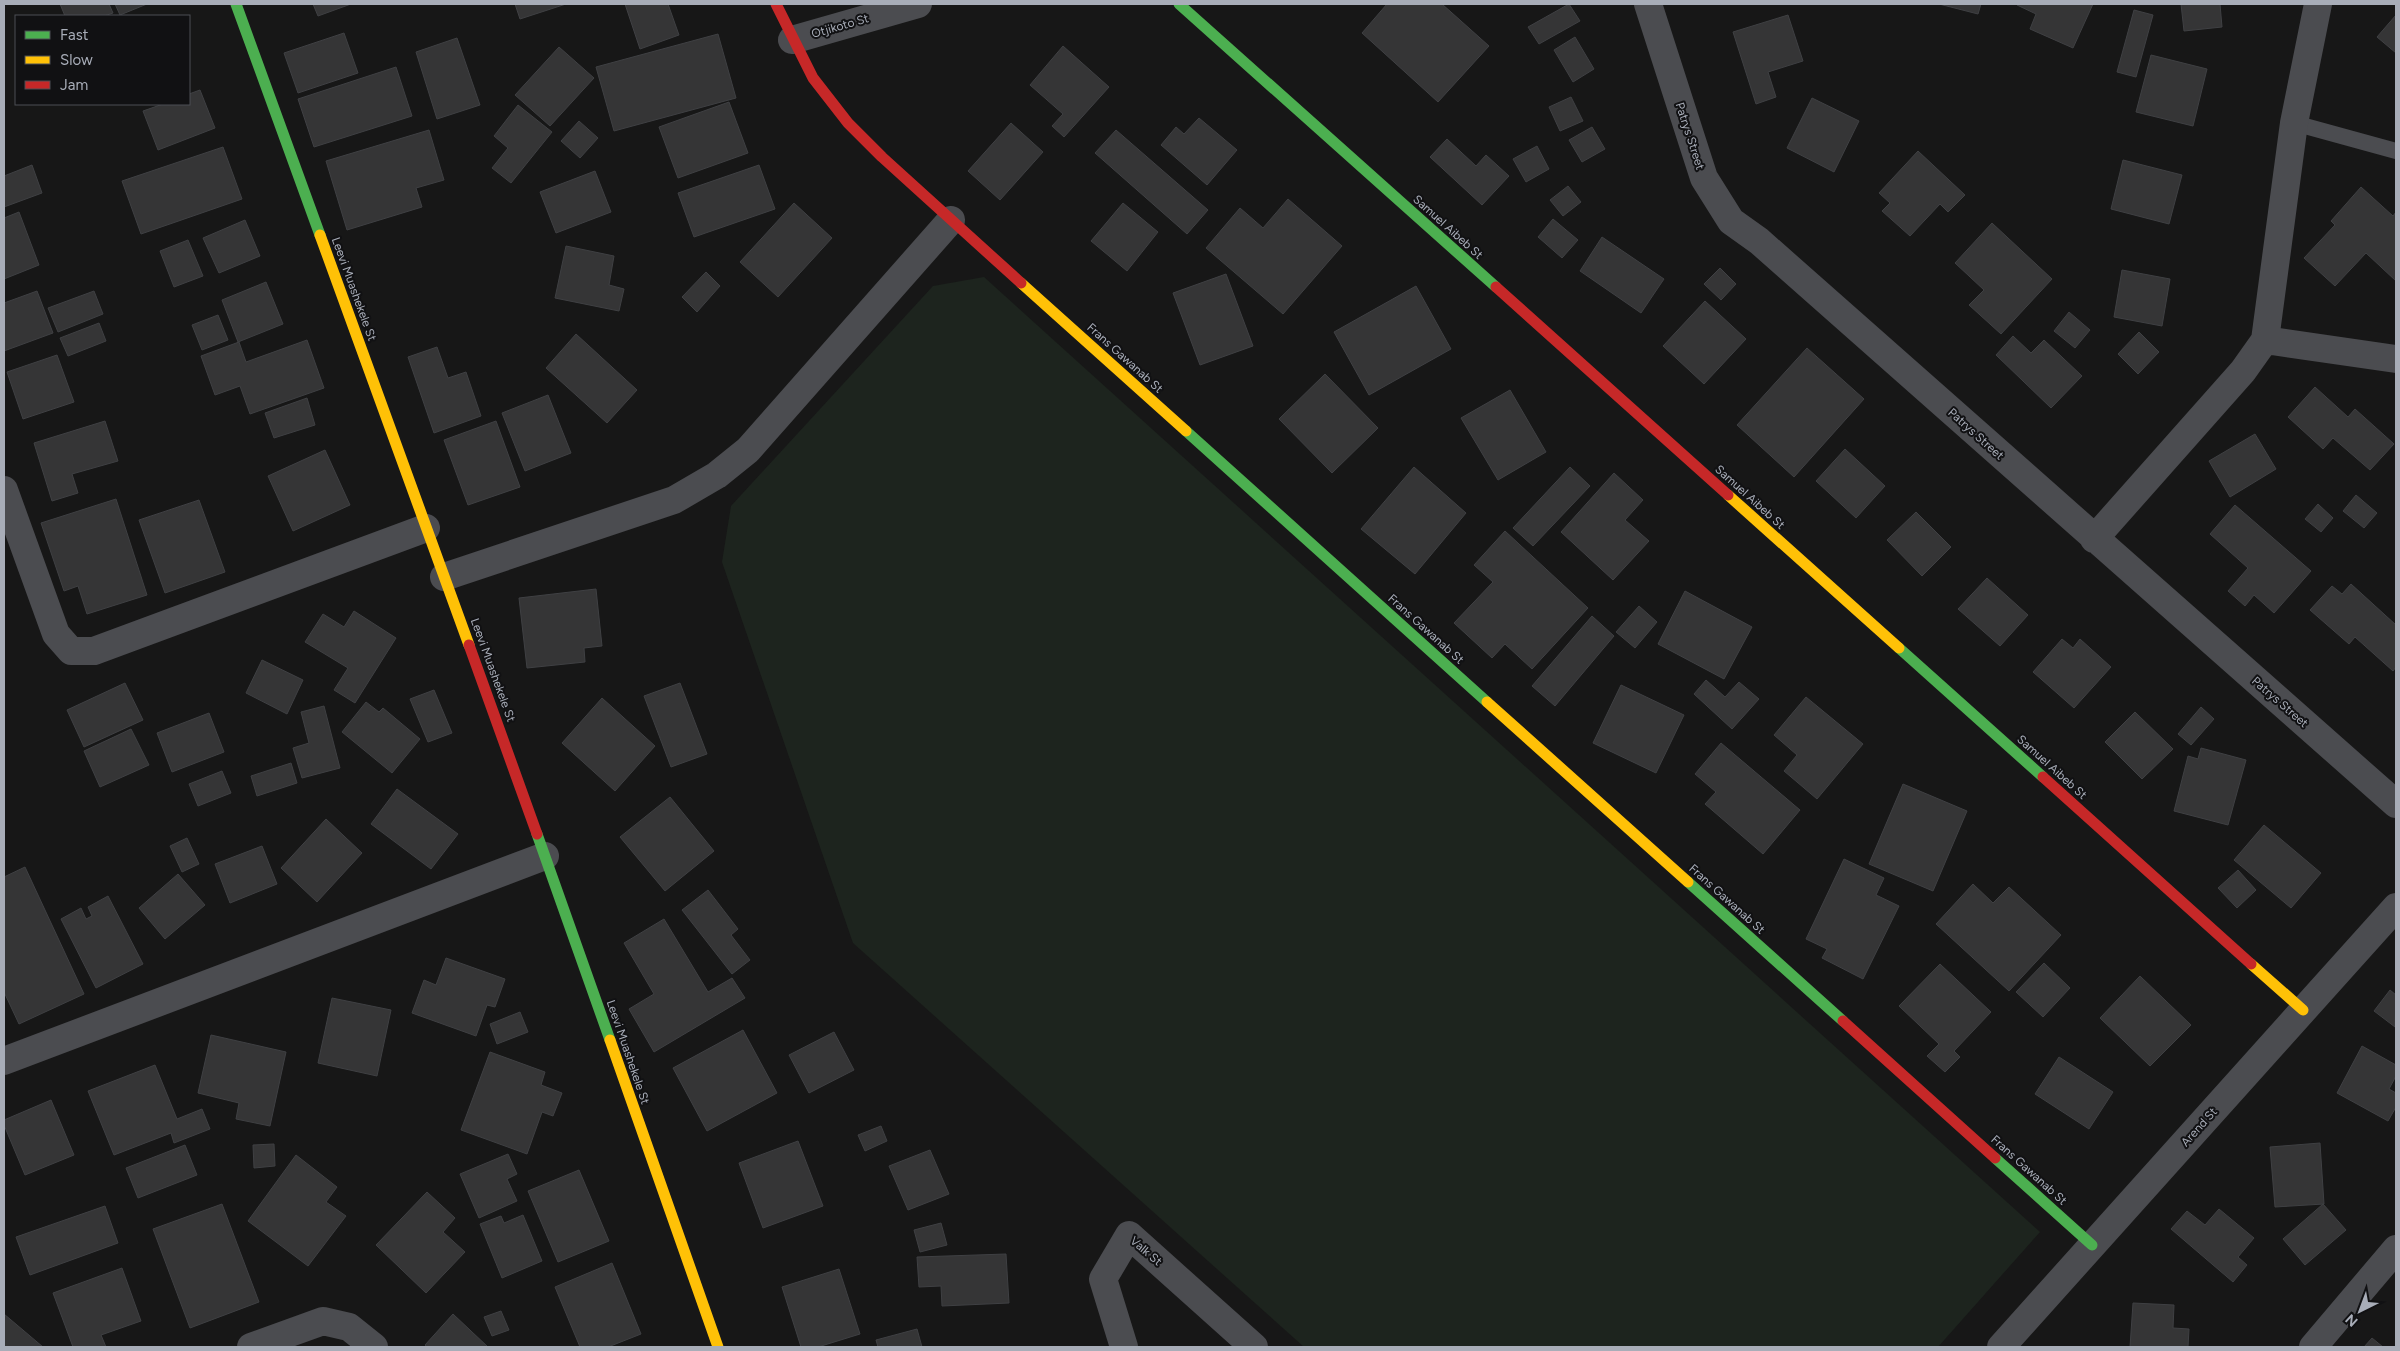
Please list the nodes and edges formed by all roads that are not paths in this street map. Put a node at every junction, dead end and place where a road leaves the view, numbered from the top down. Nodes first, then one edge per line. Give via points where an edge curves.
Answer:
1 (236, 4) edge
2 (776, 4) edge
3 (918, 4) edge
4 (1179, 4) edge
5 (1648, 4) edge
6 (2318, 4) edge
7 (792, 40) junction
8 (2294, 123) junction
9 (2396, 151) edge
10 (951, 220) junction
11 (2265, 340) junction
12 (2396, 359) edge
13 (4, 490) edge
14 (426, 528) junction
15 (2094, 540) junction
16 (444, 577) junction
17 (2396, 804) edge
18 (545, 856) junction
19 (2396, 907) edge
20 (2303, 1010) junction
21 (4, 1061) edge
22 (2092, 1246) junction
23 (2396, 1249) edge
24 (251, 1347) edge
25 (374, 1347) edge
26 (718, 1347) edge
27 (1124, 1347) edge
28 (1254, 1347) edge
29 (2001, 1347) edge
30 (2313, 1347) edge

1 - 14 street, Leevi Muashekele St
2 - 7 street, Frans Gawanab St
3 - 7 street, Otjikoto St
4 - 20 street, Samuel Aibeb St
5 - 15 street, Patrys Street via 1704,178 1732,221 1759,241
6 - 8 street
7 - 10 street, Frans Gawanab St via 821,89 860,135
8 - 9 lane
8 - 11 street
10 - 16 street via 748,450 717,475 674,500
10 - 22 street, Frans Gawanab St
11 - 12 street
11 - 15 street via 2243,371
13 - 14 street via 56,634 71,651 94,651
14 - 16 street, Leevi Muashekele St
15 - 17 street, Patrys Street
16 - 18 street, Leevi Muashekele St
18 - 21 street
18 - 26 street, Leevi Muashekele St
19 - 20 street, Arend St
20 - 22 street, Arend St
22 - 29 street, Arend St
23 - 30 street
24 - 25 street via 323,1321 350,1327
27 - 28 street, Valk St via 1104,1279 1129,1235

